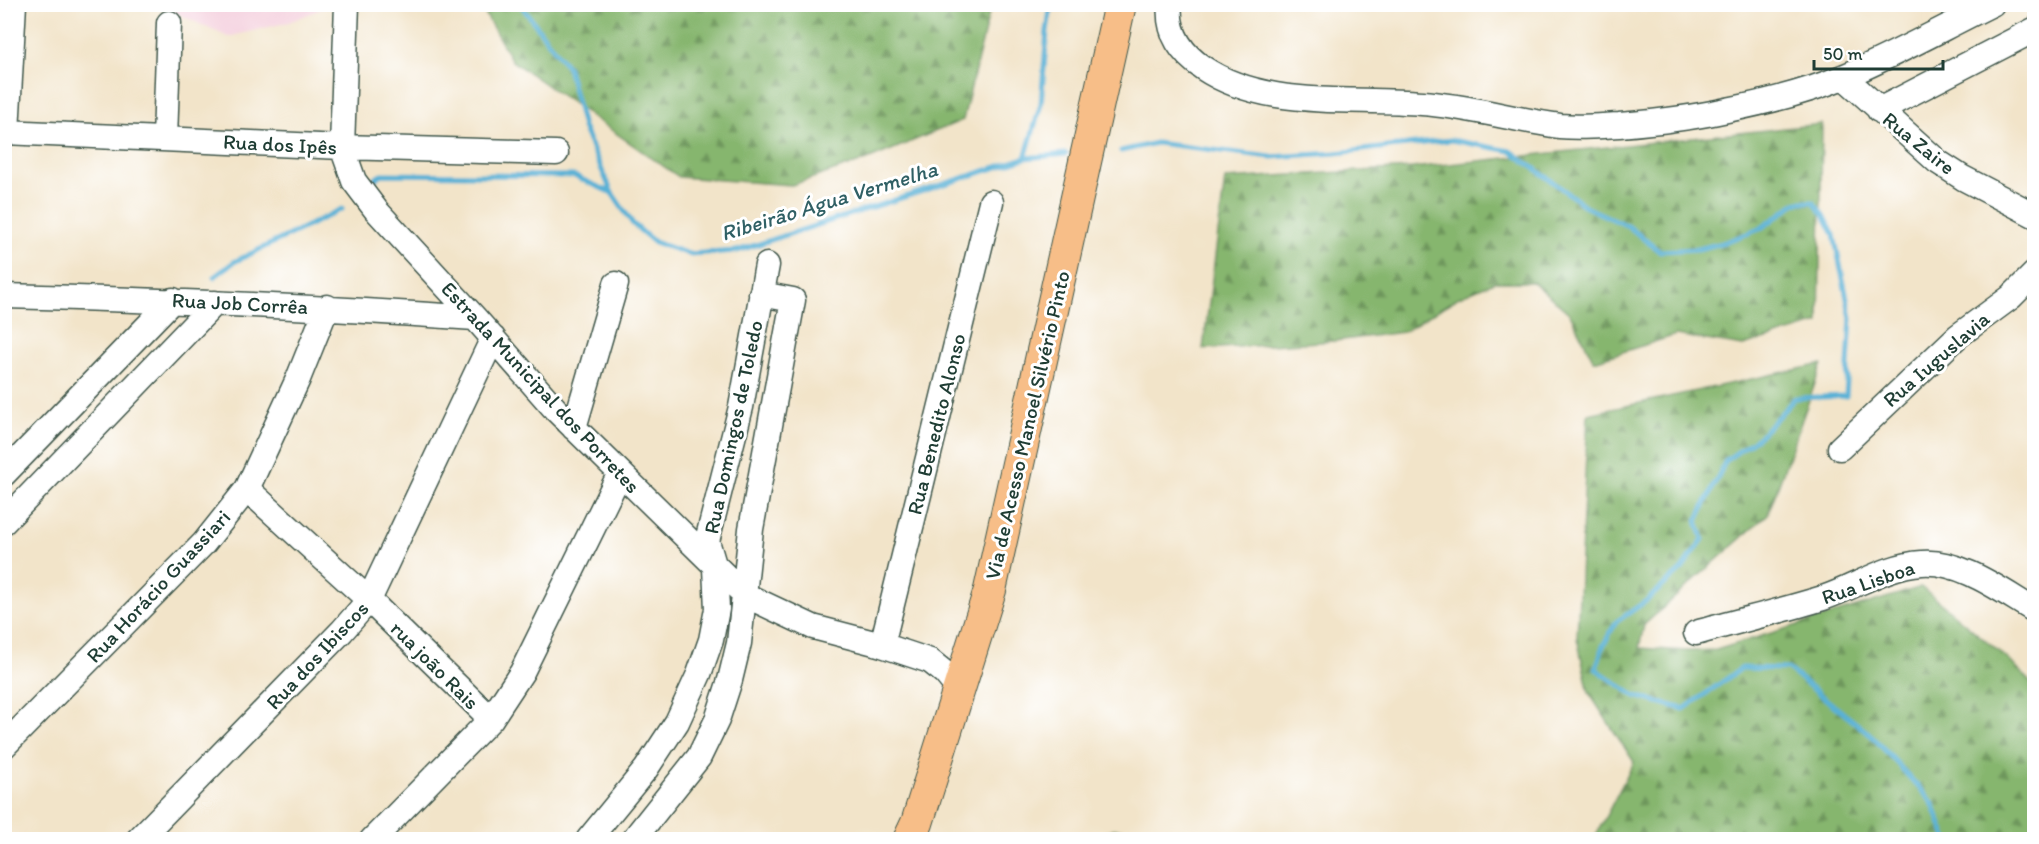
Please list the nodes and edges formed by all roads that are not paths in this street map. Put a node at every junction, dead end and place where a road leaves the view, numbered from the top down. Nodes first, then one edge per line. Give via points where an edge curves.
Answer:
1 (14, 4) edge
2 (347, 4) edge
3 (1120, 4) edge
4 (1170, 4) edge
5 (1992, 4) edge
6 (170, 23) dead end
7 (2034, 30) edge
8 (1844, 77) junction
9 (1879, 110) junction
10 (6, 132) edge
11 (165, 139) junction
12 (342, 147) junction
13 (556, 153) dead end
14 (991, 202) dead end
15 (2034, 215) edge
16 (767, 265) dead end
17 (2034, 274) edge
18 (615, 284) dead end
19 (761, 294) junction
20 (4, 296) edge
21 (173, 300) junction
22 (215, 303) junction
23 (327, 307) junction
24 (475, 318) junction
25 (493, 338) junction
26 (574, 428) junction
27 (1840, 448) dead end
28 (620, 473) junction
29 (4, 474) edge
30 (247, 489) junction
31 (4, 522) edge
32 (715, 568) junction
33 (745, 595) junction
34 (369, 600) junction
35 (2034, 610) edge
36 (1695, 633) dead end
37 (882, 645) junction
38 (959, 690) junction
39 (490, 719) junction
40 (677, 722) junction
41 (710, 735) junction
42 (4, 746) edge
43 (646, 769) junction
44 (675, 788) junction
45 (138, 840) edge
46 (372, 840) edge
47 (588, 840) edge
48 (633, 840) edge
49 (909, 840) edge

1 - 10 street
2 - 12 street, Estrada Municipal dos Porretes
3 - 38 main road, Via de Acesso Manoel Silvério Pinto via 990,590
4 - 8 street via 1178,44 1195,62 1231,83 1276,95 1476,109 1559,126 1584,128 1668,121 1782,98
5 - 8 street
6 - 11 street
7 - 9 street
8 - 9 street, Rua Zaire
9 - 15 street, Rua Zaire via 1938,162
10 - 11 street, Rua dos Ipês
11 - 12 street, Rua dos Ipês
12 - 13 street, Rua dos Ipês
12 - 24 street, Estrada Municipal dos Porretes via 354,181 376,210
14 - 37 street, Rua Benedito Alonso
16 - 19 street, Rua Domingos de Toledo
17 - 27 street, Rua Iuguslavia via 1950,343
18 - 26 street
19 - 32 street, Rua Domingos de Toledo via 741,407 707,541
19 - 33 street via 793,300 751,529
20 - 21 street, Rua Job Corrêa
21 - 22 street, Rua Job Corrêa
21 - 29 street
22 - 23 street, Rua Job Corrêa
22 - 31 street
23 - 24 street, Rua Job Corrêa
23 - 30 street, Rua Horácio Guassiari via 294,390
24 - 25 street, Estrada Municipal dos Porretes
25 - 26 street, Estrada Municipal dos Porretes
25 - 34 street, Rua dos Ibiscos
26 - 28 street, Estrada Municipal dos Porretes
28 - 32 street, Estrada Municipal dos Porretes
28 - 39 street via 522,672
30 - 34 street, rua joão Rais
30 - 42 street, Rua Horácio Guassiari via 204,543
32 - 33 street, Estrada Municipal dos Porretes
32 - 40 street, Rua Domingos de Toledo via 717,609 711,640
33 - 37 street, Estrada Municipal dos Porretes via 813,627
33 - 41 street via 730,680
34 - 39 street, rua joão Rais
34 - 45 street, Rua dos Ibiscos
35 - 36 street, Rua Lisboa via 1981,579 1949,567 1923,563 1865,579 1825,597
37 - 38 street, Estrada Municipal dos Porretes via 930,661
38 - 49 main road, Via de Acesso Manoel Silvério Pinto
39 - 46 street
40 - 41 street
40 - 43 street, Rua Domingos de Toledo
41 - 44 street
43 - 44 street
43 - 47 street, Rua Domingos de Toledo
44 - 48 street

